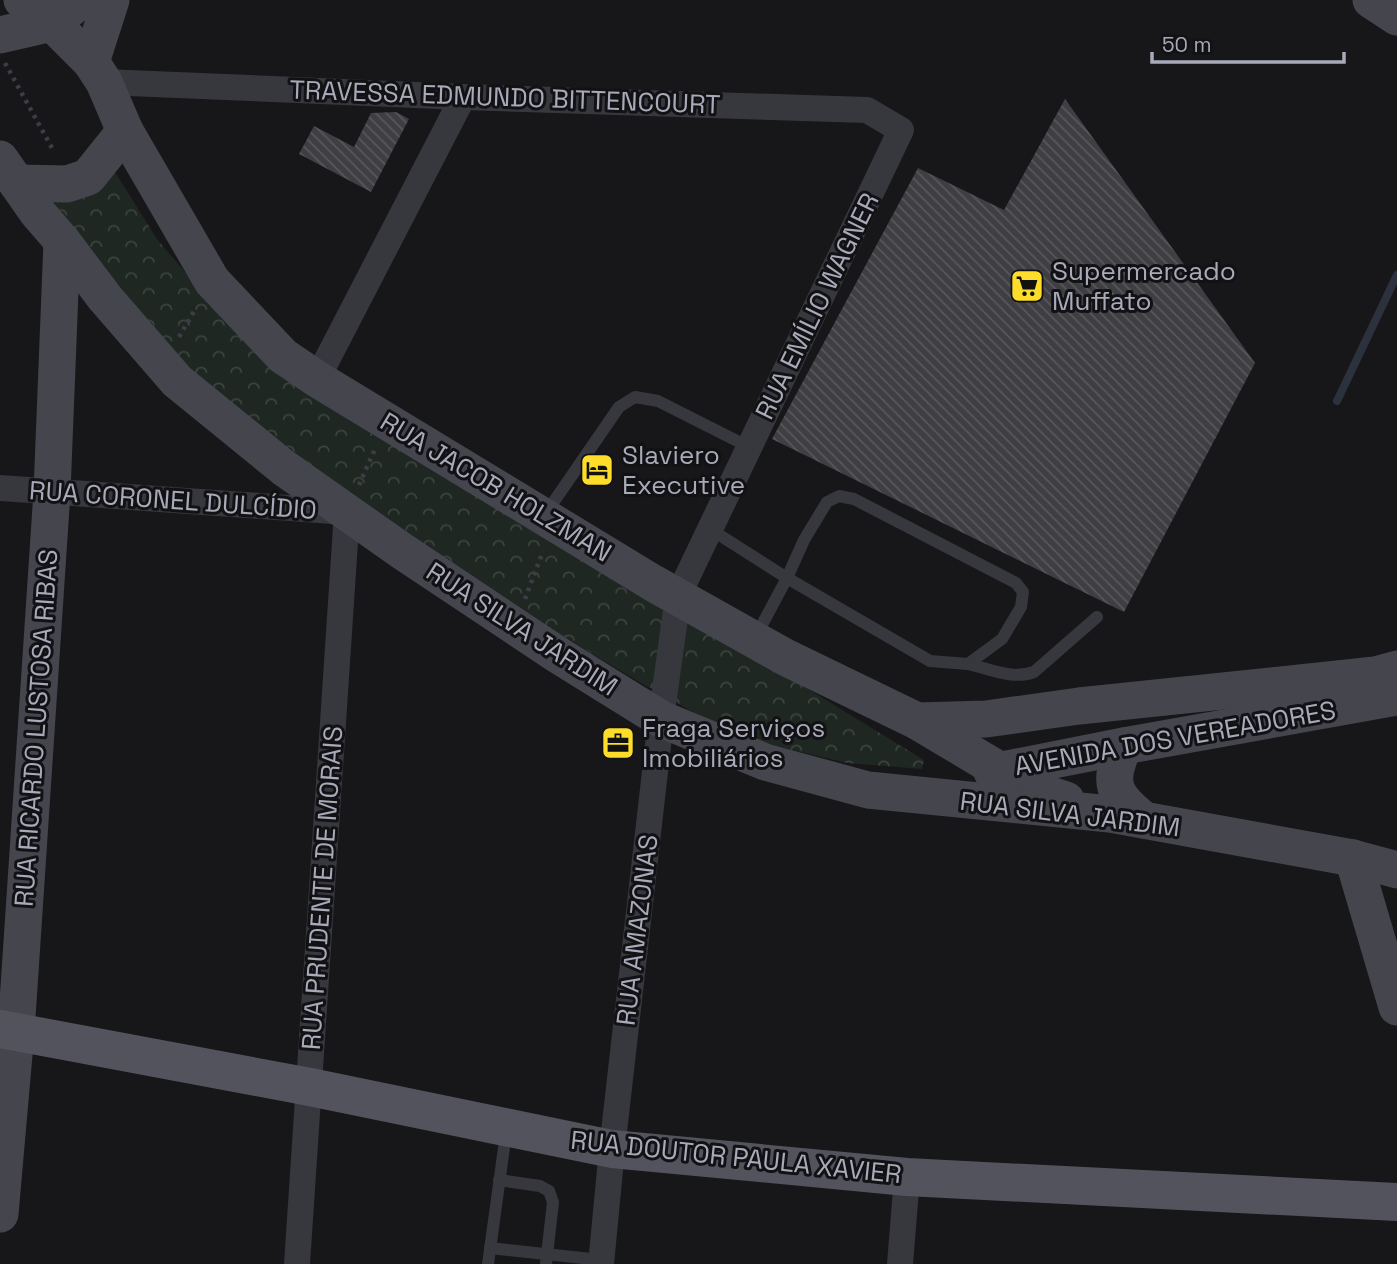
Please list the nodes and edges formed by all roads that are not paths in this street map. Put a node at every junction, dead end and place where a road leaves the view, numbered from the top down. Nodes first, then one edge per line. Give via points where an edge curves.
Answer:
1 (22, 0) edge
2 (81, 0) edge
3 (111, 0) edge
4 (1371, 0) edge
5 (1397, 17) edge
6 (52, 23) junction
7 (0, 35) edge
8 (98, 72) junction
9 (463, 97) junction
10 (901, 130) joint
11 (125, 131) junction
12 (9, 171) edge
13 (62, 241) junction
14 (317, 379) junction
15 (749, 447) junction
16 (0, 488) edge
17 (52, 492) junction
18 (347, 512) junction
19 (549, 520) junction
20 (710, 529) junction
21 (787, 578) junction
22 (678, 596) junction
23 (1097, 617) dead end
24 (755, 639) junction
25 (968, 664) junction
26 (1397, 669) edge
27 (1397, 698) edge
28 (661, 719) junction
29 (917, 721) junction
30 (1124, 746) junction
31 (999, 770) junction
32 (914, 796) junction
33 (1127, 817) junction
34 (1353, 858) junction
35 (1397, 870) edge
36 (1397, 1007) edge
37 (8, 1030) edge
38 (310, 1087) junction
39 (506, 1127) junction
40 (612, 1149) junction
41 (907, 1177) junction
42 (499, 1180) junction
43 (1397, 1202) edge
44 (0, 1214) edge
45 (490, 1248) junction
46 (546, 1259) edge
47 (601, 1262) edge
48 (297, 1264) edge
49 (488, 1264) edge
50 (900, 1264) edge

1 - 6 main road, RUA JACOB HOLZMAN
2 - 6 main road
3 - 8 main road
4 - 5 main road
6 - 7 main road
6 - 8 main road, RUA JACOB HOLZMAN
8 - 9 street, TRAVESSA EDMUNDO BITTENCOURT
8 - 11 main road, RUA JACOB HOLZMAN
9 - 10 street, TRAVESSA EDMUNDO BITTENCOURT via 867,110
9 - 14 street
10 - 15 street, RUA EMÍLIO WAGNER
11 - 12 main road via 88,177 67,184
11 - 14 main road, RUA JACOB HOLZMAN via 212,281 283,356
12 - 13 main road, RUA SILVA JARDIM
13 - 17 main road, RUA RICARDO LUSTOSA RIBAS
13 - 18 main road, RUA SILVA JARDIM via 177,381 284,468
14 - 19 main road, RUA JACOB HOLZMAN
15 - 19 lane via 658,401 635,397 619,407
15 - 20 street, RUA EMÍLIO WAGNER
16 - 17 street, RUA CORONEL DULCÍDIO
17 - 18 street, RUA CORONEL DULCÍDIO
17 - 37 main road, RUA RICARDO LUSTOSA RIBAS
18 - 28 main road, RUA SILVA JARDIM
18 - 38 street, RUA PRUDENTE DE MORAIS
19 - 22 main road, RUA JACOB HOLZMAN
20 - 21 lane
20 - 22 street, RUA EMÍLIO WAGNER
21 - 24 lane
21 - 25 lane via 930,661
21 - 25 lane via 827,502 839,496 854,499 1016,583 1023,592 1021,607 1003,639
22 - 24 main road, RUA JACOB HOLZMAN
22 - 28 street, RUA AMAZONAS
23 - 25 lane via 1034,672 1016,676
24 - 29 main road, RUA JACOB HOLZMAN
26 - 29 main road, AVENIDA DOS VEREADORES via 986,719
27 - 30 main road, AVENIDA DOS VEREADORES
28 - 32 main road, RUA SILVA JARDIM via 765,762 868,790
28 - 40 street, RUA AMAZONAS
29 - 31 main road, RUA JACOB HOLZMAN
30 - 31 main road, AVENIDA DOS VEREADORES
30 - 33 main road via 1114,776 1127,805
31 - 32 main road, AVENIDA DOS VEREADORES
31 - 33 main road, RUA JACOB HOLZMAN via 1048,794
32 - 33 main road, RUA SILVA JARDIM
33 - 34 main road, RUA SILVA JARDIM
34 - 35 main road, RUA SILVA JARDIM
34 - 36 main road
37 - 38 main road, RUA DOUTOR PAULA XAVIER
37 - 44 main road, RUA RICARDO LUSTOSA RIBAS
38 - 39 main road, RUA DOUTOR PAULA XAVIER
38 - 48 street, RUA PRUDENTE DE MORAIS
39 - 40 main road, RUA DOUTOR PAULA XAVIER
39 - 42 lane
40 - 41 main road, RUA DOUTOR PAULA XAVIER
40 - 47 street, RUA AMAZONAS
41 - 43 main road, RUA DOUTOR PAULA XAVIER
41 - 50 street
42 - 45 lane
42 - 46 lane via 549,1191 553,1202
45 - 46 lane
45 - 49 lane
46 - 47 lane

